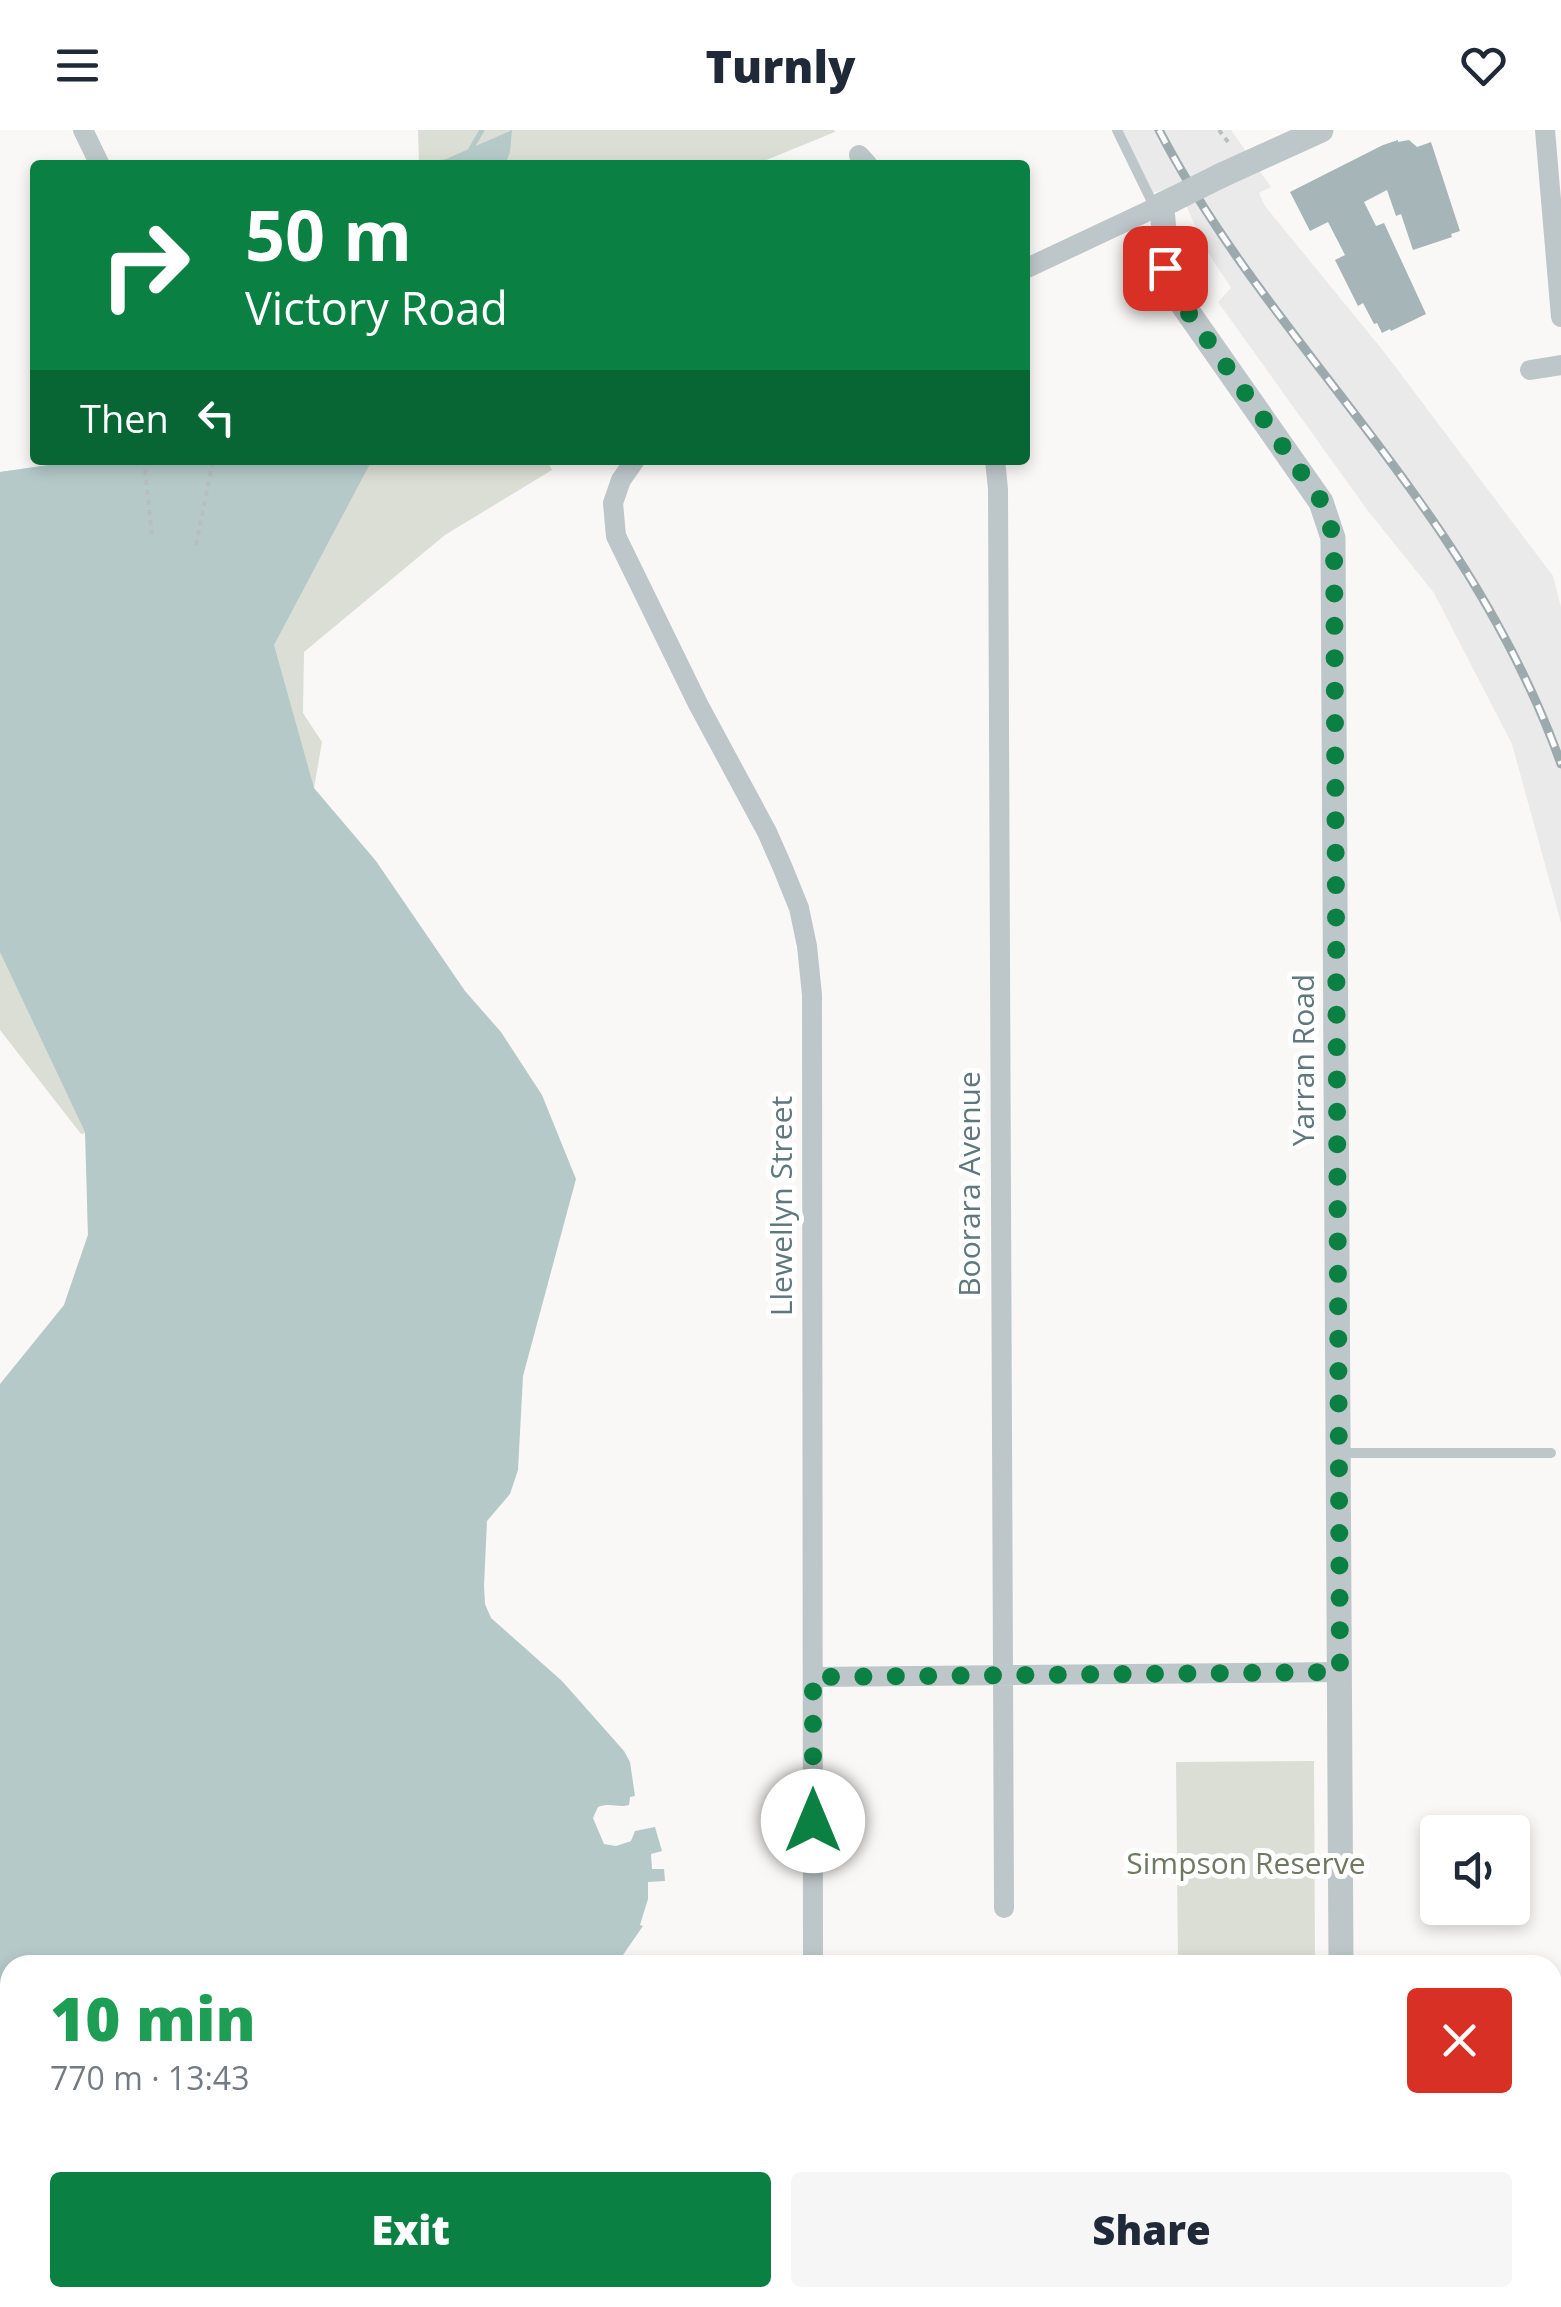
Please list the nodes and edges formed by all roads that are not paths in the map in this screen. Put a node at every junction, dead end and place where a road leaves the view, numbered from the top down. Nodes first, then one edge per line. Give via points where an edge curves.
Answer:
1 (83, 130) edge
2 (1117, 130) edge
3 (1320, 130) edge
4 (1545, 130) edge
5 (98, 160) edge
6 (1162, 204) junction
7 (1030, 267) edge
8 (1561, 317) edge
9 (1561, 365) edge
10 (1530, 370) dead end
11 (631, 465) edge
12 (996, 465) edge
13 (1338, 1452) junction
14 (1551, 1453) dead end
15 (1340, 1672) junction
16 (1004, 1676) junction
17 (813, 1677) junction
18 (1004, 1908) dead end
19 (812, 1955) edge
20 (1341, 1955) edge

1 - 5 street
2 - 6 lane
3 - 6 street, bridge
4 - 8 street
6 - 7 street
6 - 13 street, Yarran Road via 1165,268 1176,295 1322,502 1334,538
9 - 10 street
11 - 17 street, Llewellyn Street via 617,492 616,536 767,832 799,908 807,946
12 - 16 street, Boorara Avenue
13 - 14 lane
13 - 15 street, Yarran Road
15 - 16 street
15 - 20 street, Yarran Road
16 - 17 street
16 - 18 street, Boorara Avenue
17 - 19 street, Llewellyn Street

